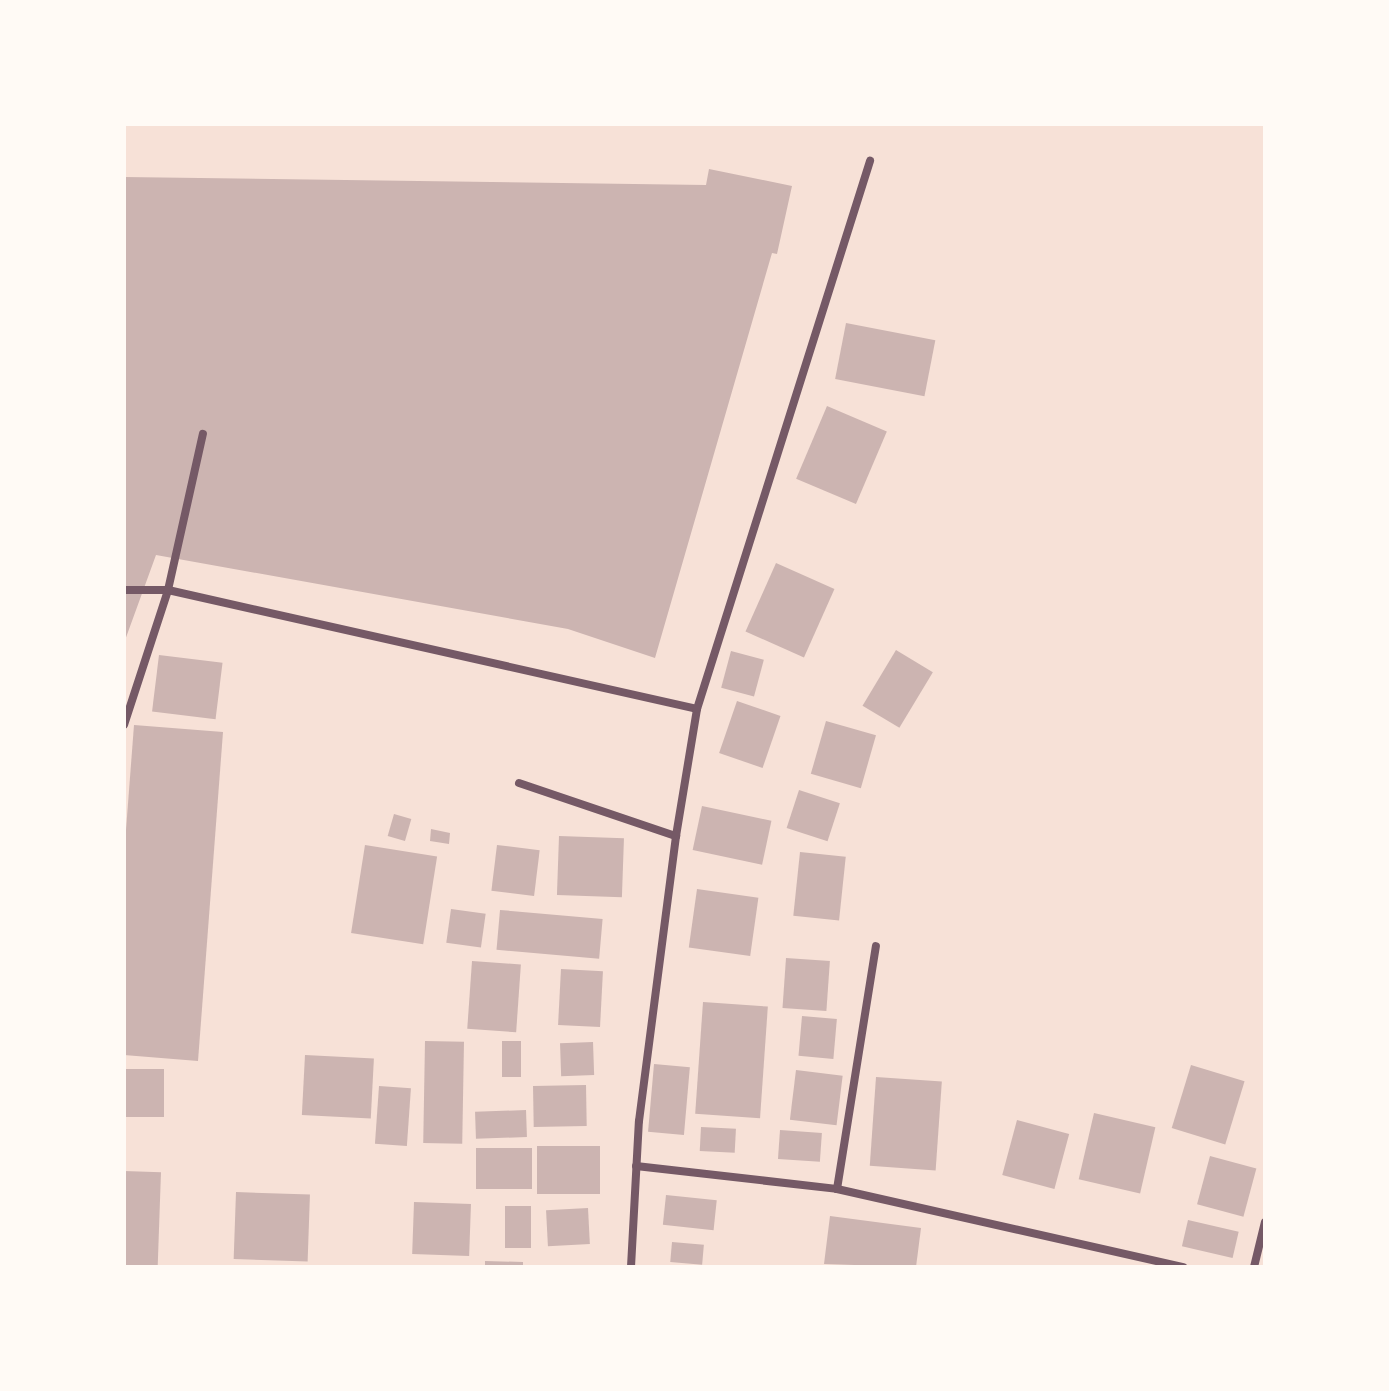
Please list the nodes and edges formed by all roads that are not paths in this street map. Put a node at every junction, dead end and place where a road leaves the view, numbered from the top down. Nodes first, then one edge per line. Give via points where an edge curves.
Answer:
1 (870, 161) dead end
2 (203, 434) dead end
3 (124, 590) edge
4 (168, 590) junction
5 (697, 709) junction
6 (124, 725) edge
7 (519, 783) dead end
8 (676, 836) junction
9 (876, 946) dead end
10 (636, 1166) junction
11 (837, 1189) junction
12 (1265, 1222) edge
13 (631, 1267) edge
14 (1183, 1267) edge
15 (1254, 1267) edge

1 - 5 street
2 - 4 street
3 - 4 street
4 - 5 street
4 - 6 street
5 - 8 street
7 - 8 street
8 - 10 street
9 - 11 street
10 - 11 street
10 - 13 street
11 - 14 street
12 - 15 street

